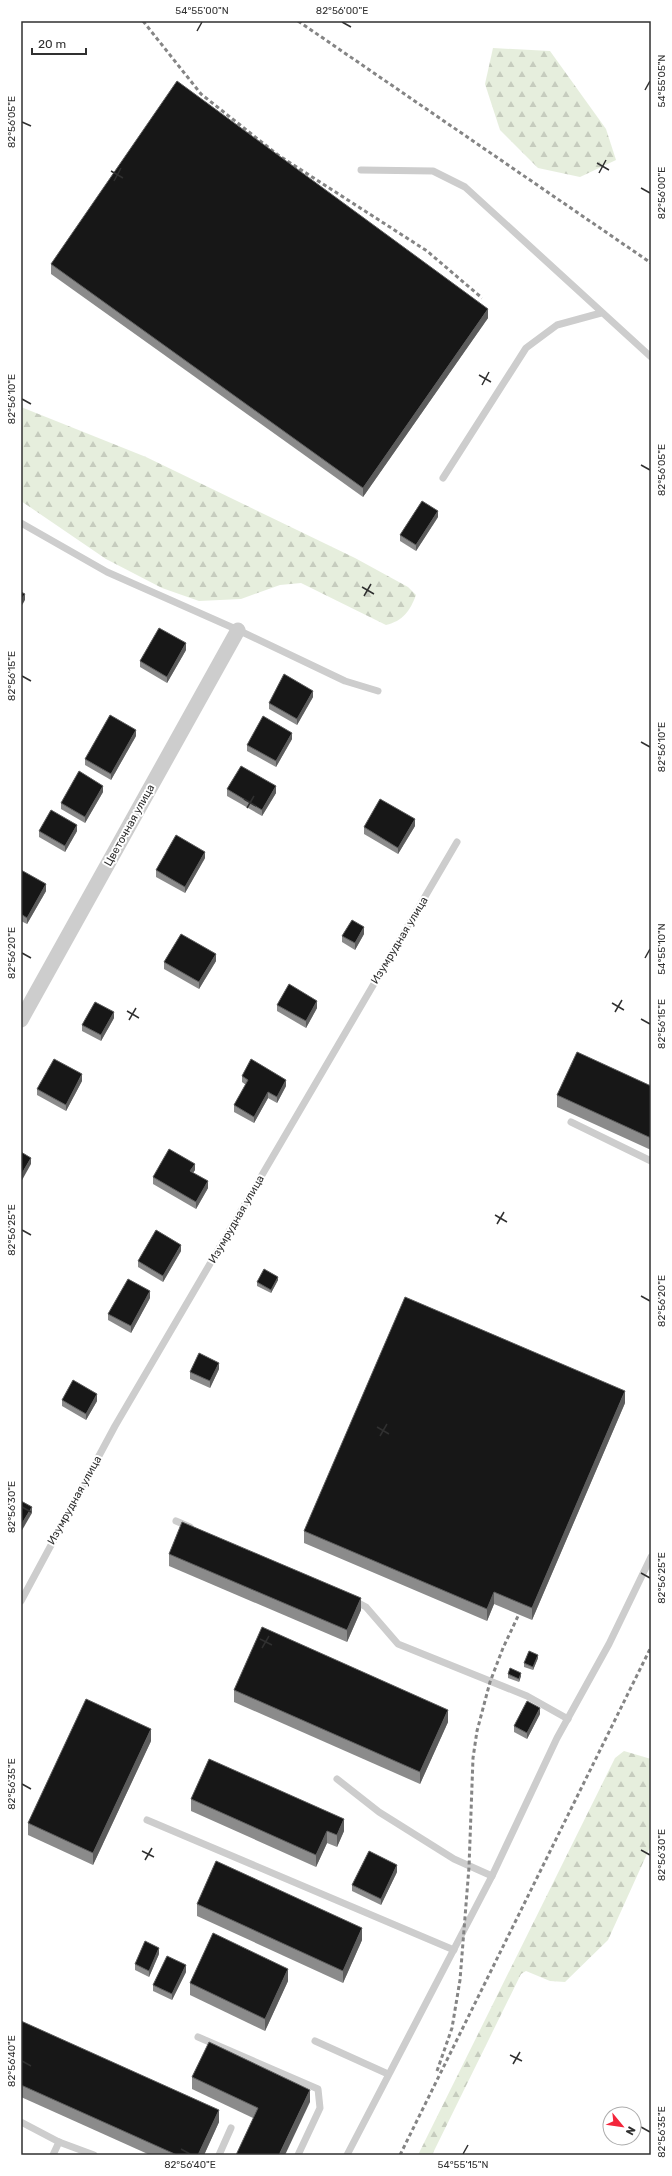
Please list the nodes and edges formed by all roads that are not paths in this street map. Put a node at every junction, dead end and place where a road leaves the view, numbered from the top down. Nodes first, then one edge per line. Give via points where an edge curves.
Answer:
1 (361, 170) dead end
2 (601, 313) junction
3 (651, 357) edge
4 (443, 478) dead end
5 (21, 522) edge
6 (238, 630) junction
7 (378, 691) dead end
8 (457, 842) dead end
9 (21, 1020) edge
10 (570, 1122) dead end
11 (651, 1162) edge
12 (176, 1521) dead end
13 (197, 1530) edge
14 (651, 1557) edge
15 (346, 1597) edge
16 (21, 1601) edge
17 (568, 1719) junction
18 (337, 1779) dead end
19 (147, 1820) dead end
20 (492, 1876) junction
21 (454, 1950) junction
22 (198, 2037) dead end
23 (315, 2041) dead end
24 (388, 2074) junction
25 (21, 2122) edge
26 (231, 2128) dead end
27 (59, 2142) junction
28 (53, 2155) edge
29 (94, 2155) edge
30 (219, 2155) edge
31 (298, 2155) edge
32 (347, 2155) edge

1 - 2 lane via 432,171 464,187
2 - 3 lane
2 - 4 lane via 557,325 526,348
5 - 6 lane via 107,572
6 - 7 lane via 345,681
6 - 9 street, Цветочная улица
8 - 16 lane, Изумрудная улица via 115,1426
10 - 11 lane
12 - 13 lane
14 - 17 lane via 609,1644
15 - 17 lane via 366,1607 398,1644 527,1696
17 - 20 lane
18 - 20 lane via 379,1812 454,1859
19 - 21 lane
20 - 21 lane
21 - 24 lane
22 - 31 lane via 318,2089 320,2108
23 - 24 lane
24 - 32 lane
25 - 27 lane
26 - 30 lane
27 - 28 lane
27 - 29 lane

